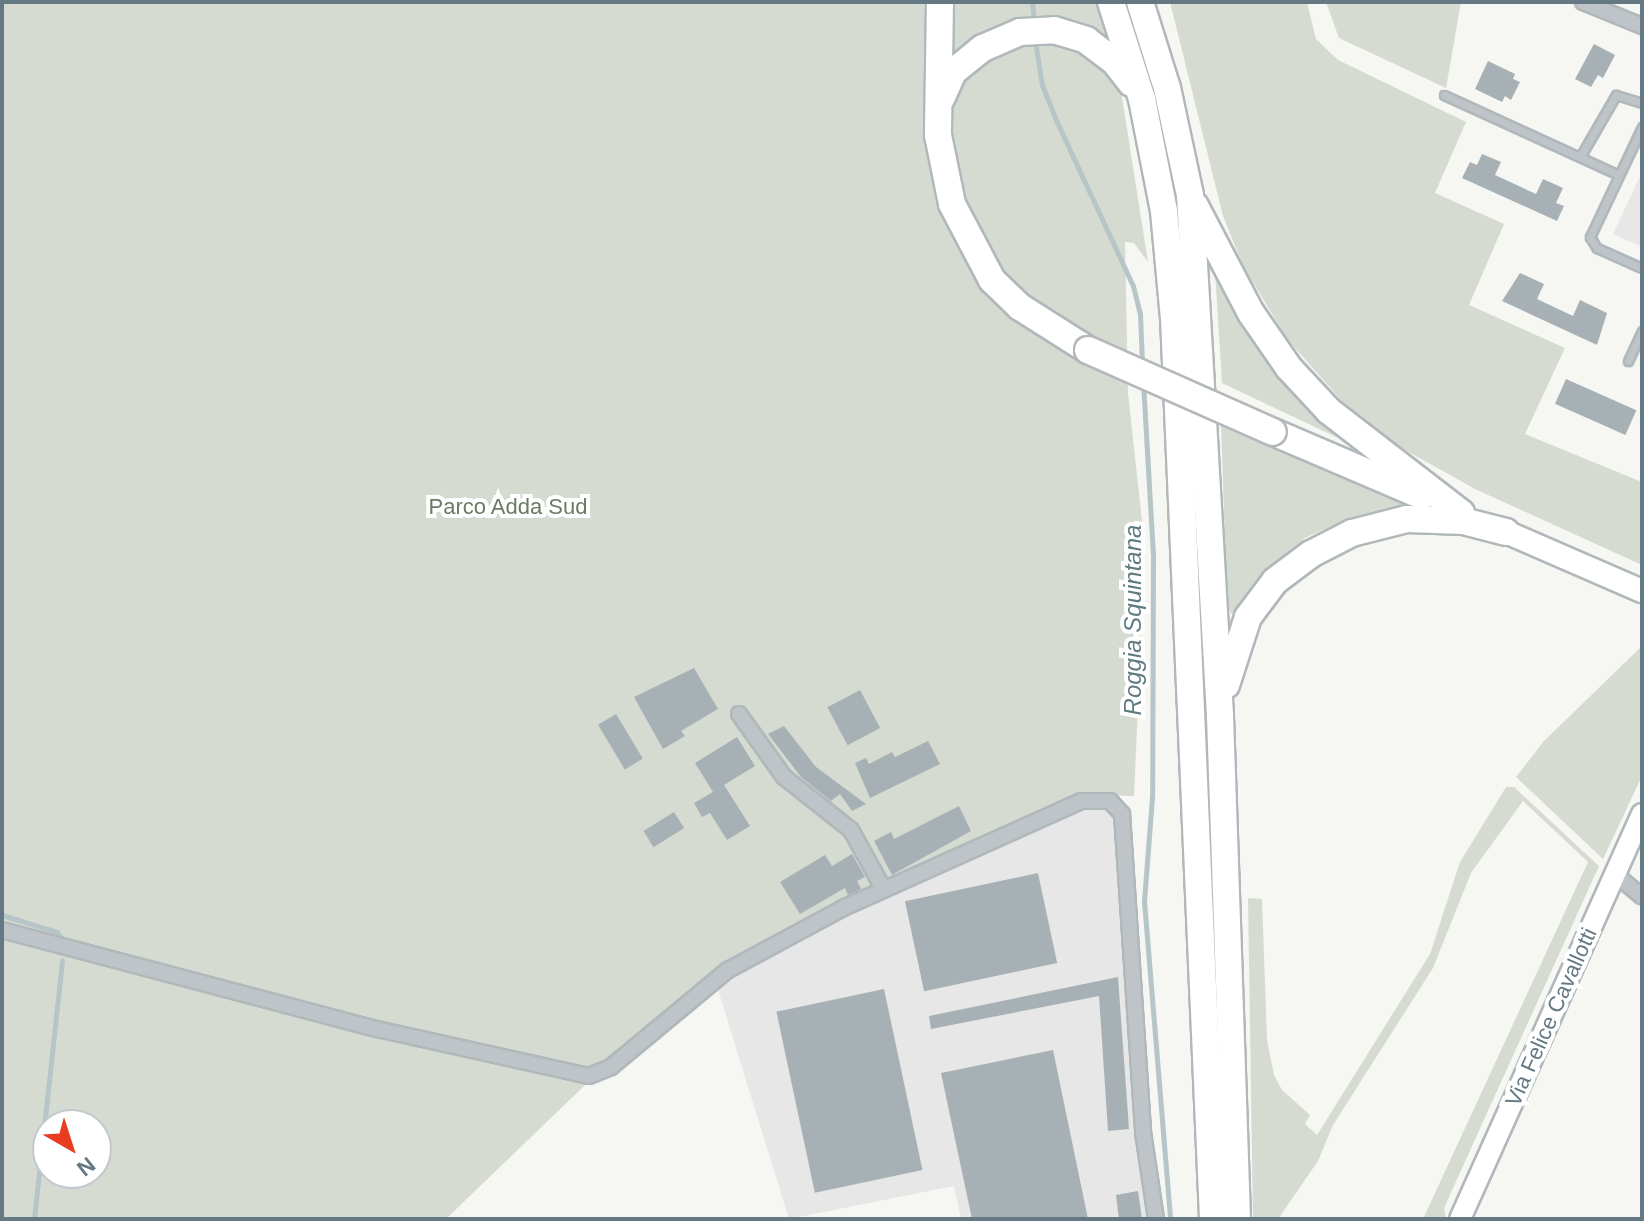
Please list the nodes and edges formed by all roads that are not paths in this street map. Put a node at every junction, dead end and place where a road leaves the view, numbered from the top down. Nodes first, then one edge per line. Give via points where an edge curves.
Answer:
1 (940, 2) edge
2 (1111, 2) edge
3 (1140, 2) edge
4 (1583, 2) edge
5 (1642, 26) edge
6 (1444, 95) dead end
7 (1142, 99) junction
8 (1642, 103) edge
9 (939, 105) junction
10 (1642, 127) edge
11 (1580, 157) junction
12 (1619, 175) junction
13 (1190, 195) junction
14 (1642, 268) edge
15 (1642, 331) edge
16 (1628, 361) dead end
17 (1461, 513) junction
18 (1506, 532) junction
19 (1642, 591) edge
20 (739, 714) dead end
21 (1220, 716) junction
22 (1642, 814) edge
23 (1615, 874) junction
24 (884, 890) junction
25 (1642, 897) edge
26 (2, 930) edge
27 (1156, 1219) edge
28 (1213, 1219) edge
29 (1237, 1219) edge
30 (1460, 1219) edge

1 - 9 highway
2 - 7 highway
3 - 13 highway via 1167,88
4 - 5 street
6 - 11 lane
7 - 9 highway via 1114,61 1086,40 1054,30 1020,32 983,48 953,72
7 - 28 highway via 1164,211 1174,318
8 - 11 lane via 1616,95
9 - 17 highway, bridge via 944,171 968,242 992,280 1020,307 1088,350
10 - 12 lane
11 - 12 lane
12 - 14 lane via 1591,241
13 - 17 highway via 1251,313 1289,368 1329,411
13 - 21 highway
15 - 16 lane
17 - 18 highway
18 - 19 main road
18 - 21 highway via 1463,521 1407,519 1352,533 1311,554 1275,581 1248,617
20 - 24 street via 784,777 851,830
21 - 29 highway
22 - 23 street, Via Felice Cavallotti
23 - 25 street
23 - 30 street, Via Felice Cavallotti
24 - 26 street via 728,970 611,1067 576,1076
24 - 27 street via 1081,801 1110,801 1121,809 1143,1132

